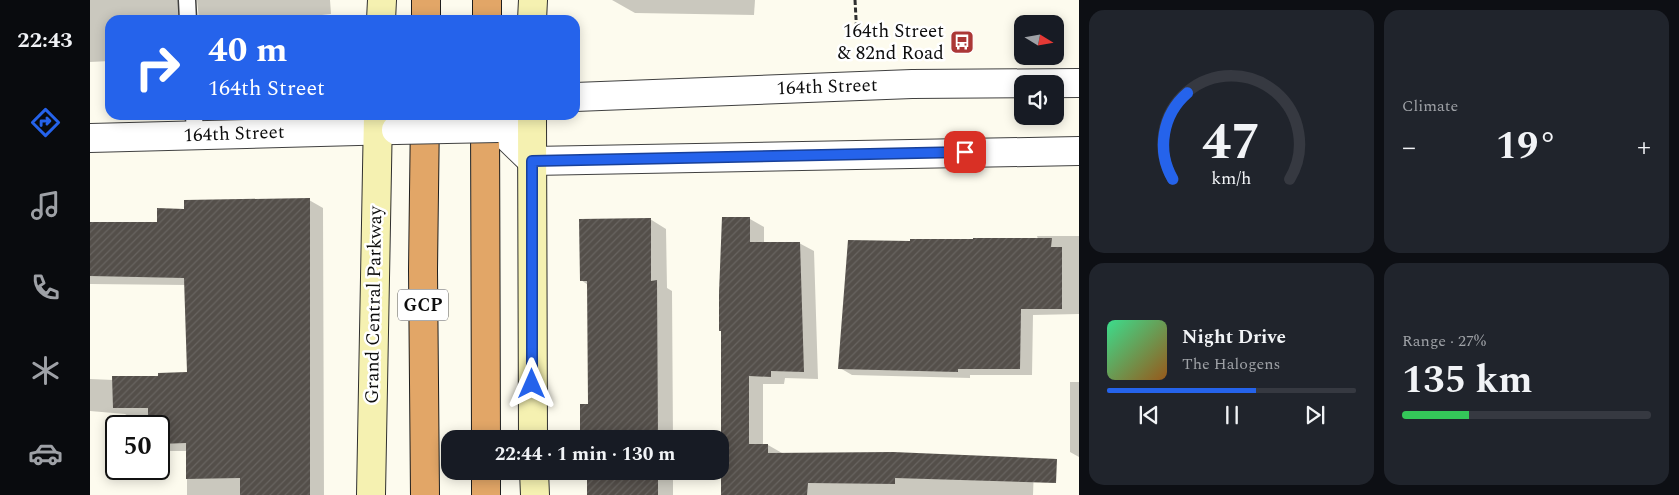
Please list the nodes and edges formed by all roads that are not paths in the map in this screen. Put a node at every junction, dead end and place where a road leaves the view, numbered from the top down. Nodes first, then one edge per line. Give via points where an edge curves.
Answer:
1 (187, 0) edge
2 (382, 0) edge
3 (426, 0) edge
4 (487, 0) edge
5 (533, 0) edge
6 (188, 15) edge
7 (381, 15) edge
8 (426, 15) edge
9 (487, 15) edge
10 (532, 15) edge
11 (1079, 83) edge
12 (580, 97) edge
13 (424, 120) edge
14 (499, 120) edge
15 (532, 120) edge
16 (194, 125) edge
17 (384, 125) edge
18 (90, 138) edge
19 (1079, 151) edge
20 (532, 161) junction
21 (486, 430) edge
22 (533, 430) edge
23 (486, 480) edge
24 (534, 480) edge
25 (371, 495) edge
26 (425, 495) edge
27 (486, 495) edge
28 (535, 495) edge

1 - 6 lane
2 - 7 main road
3 - 8 highway
4 - 9 highway
5 - 10 main road
11 - 12 street, 164th Street via 912,84
13 - 26 highway, GCP
14 - 17 street, 164th Street, bridge
14 - 20 street
14 - 21 highway
15 - 20 main road
16 - 17 street, 164th Street
16 - 18 street, 164th Street
17 - 25 main road, Grand Central Parkway
19 - 20 street
20 - 22 main road
23 - 27 highway
24 - 28 main road

